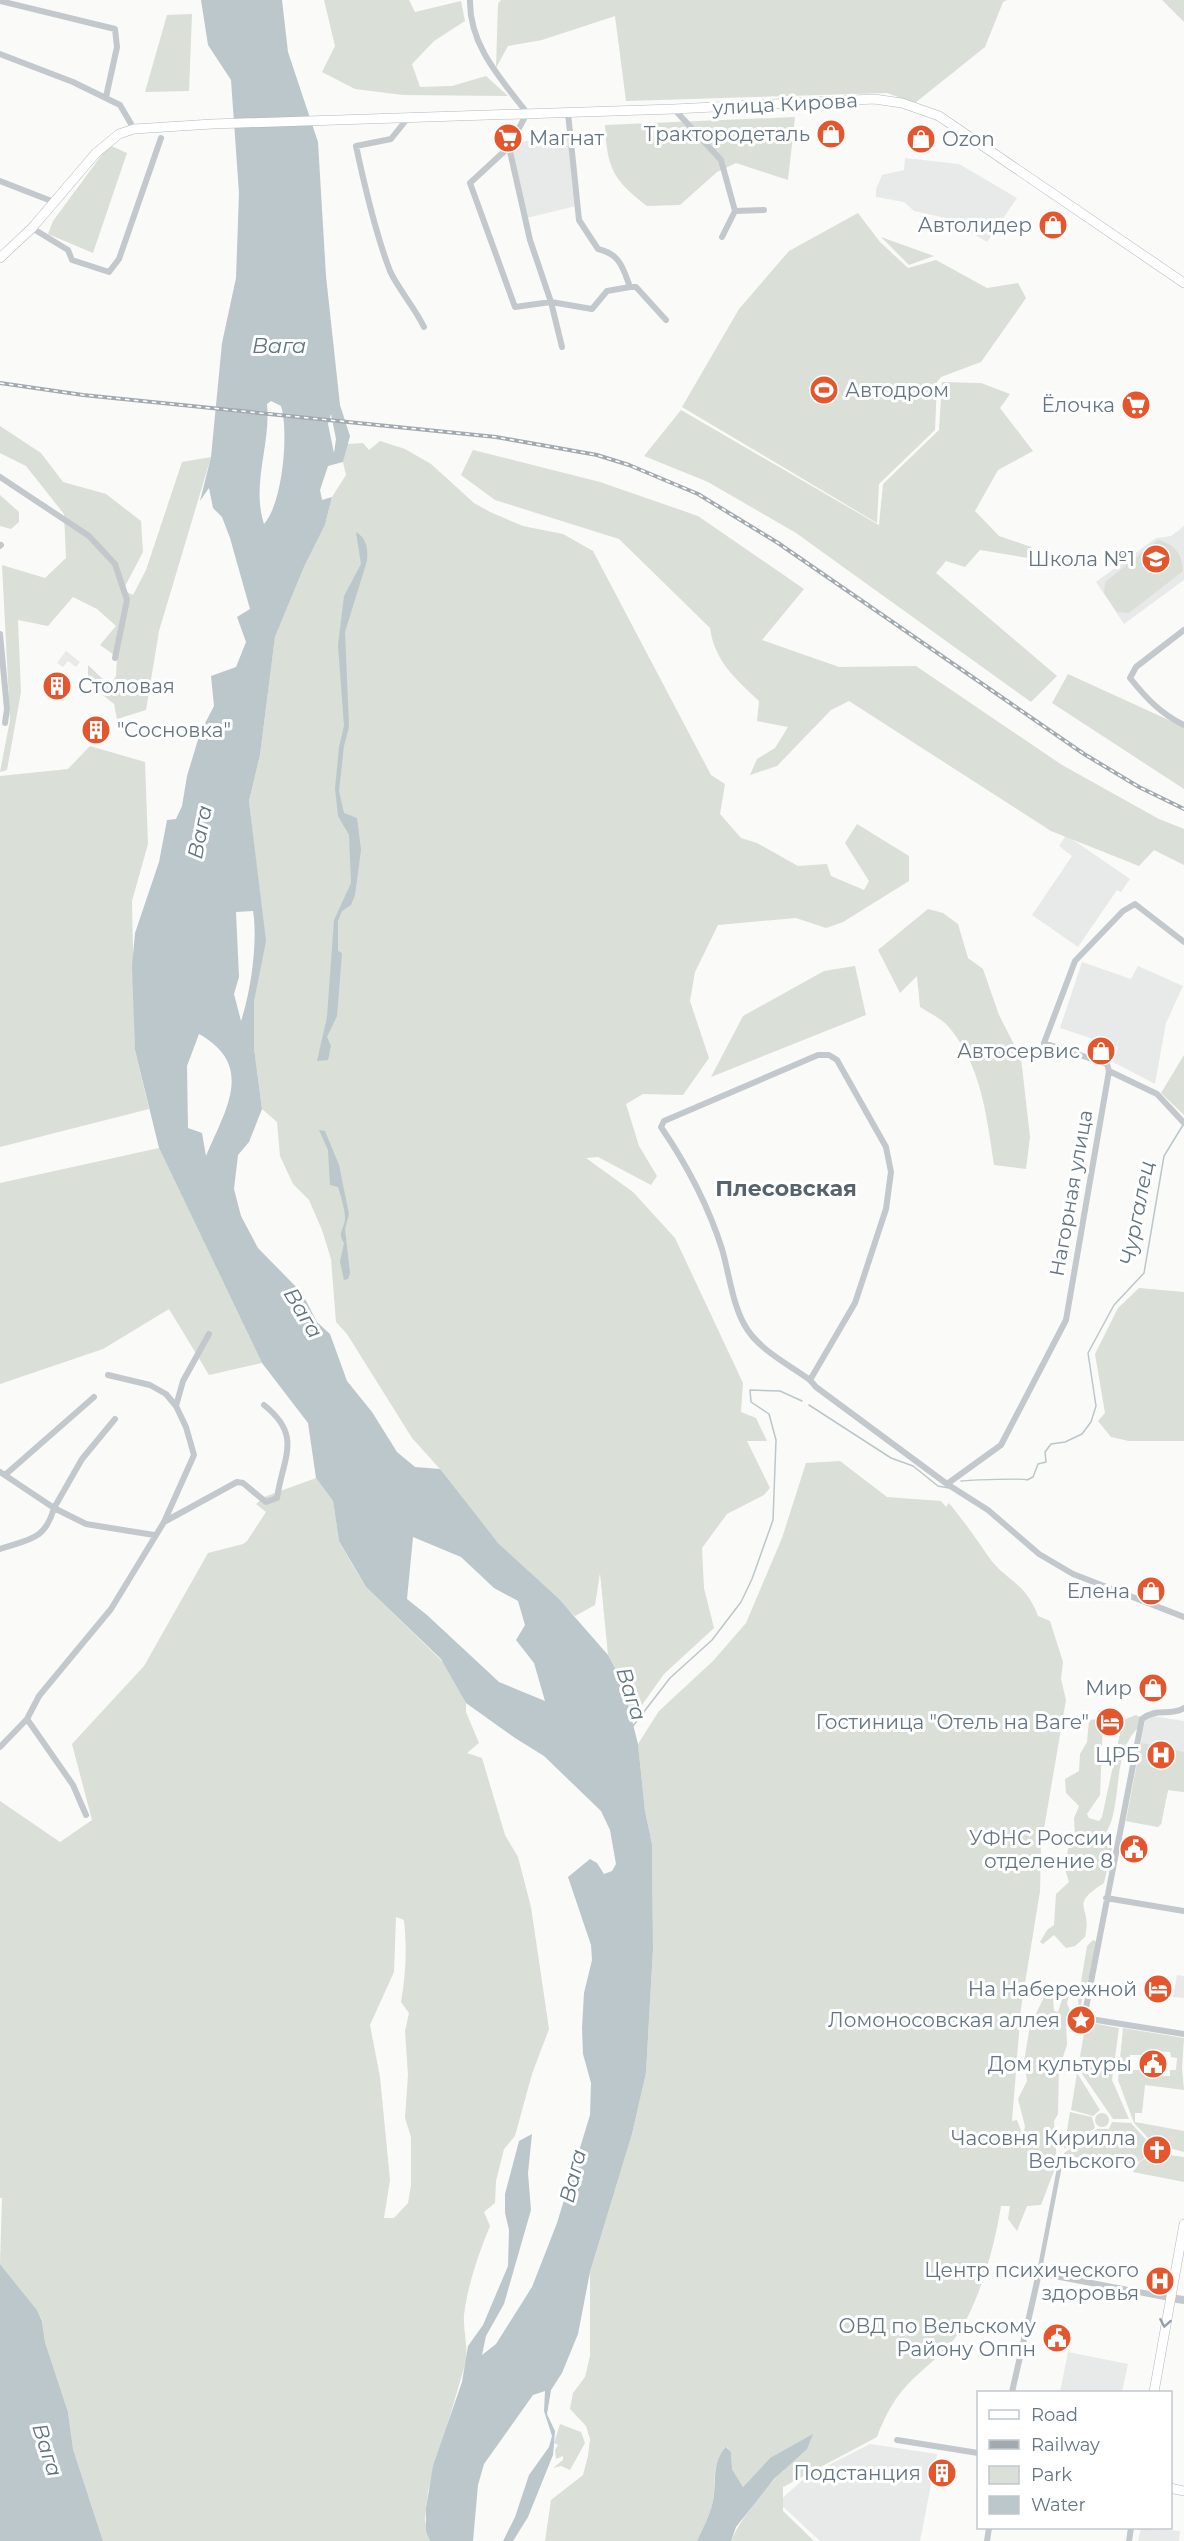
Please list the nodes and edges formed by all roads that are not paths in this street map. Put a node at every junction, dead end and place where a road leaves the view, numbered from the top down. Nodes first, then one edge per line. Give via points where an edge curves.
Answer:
1 (470, 0) edge
2 (0, 1) edge
3 (0, 54) edge
4 (106, 97) junction
5 (674, 109) junction
6 (527, 113) junction
7 (568, 113) junction
8 (407, 119) junction
9 (134, 129) junction
10 (161, 138) dead end
11 (509, 147) junction
12 (0, 182) edge
13 (54, 202) junction
14 (764, 210) dead end
15 (735, 211) junction
16 (32, 228) junction
17 (722, 237) dead end
18 (0, 258) edge
19 (1184, 282) edge
20 (630, 287) junction
21 (551, 302) junction
22 (666, 320) dead end
23 (424, 327) dead end
24 (562, 347) dead end
25 (0, 477) edge
26 (1184, 630) edge
27 (0, 634) edge
28 (115, 658) dead end
29 (2, 689) edge
30 (4, 723) dead end
31 (1184, 725) edge
32 (1184, 942) edge
33 (1109, 1071) junction
34 (1184, 1123) edge
35 (209, 1334) dead end
36 (108, 1374) dead end
37 (810, 1380) junction
38 (94, 1397) dead end
39 (264, 1405) dead end
40 (176, 1406) junction
41 (115, 1419) dead end
42 (2, 1473) edge
43 (947, 1484) junction
44 (54, 1508) junction
45 (164, 1522) junction
46 (154, 1535) junction
47 (0, 1549) edge
48 (1184, 1617) edge
49 (1184, 1708) edge
50 (27, 1719) junction
51 (0, 1747) edge
52 (86, 1815) dead end
53 (1106, 1898) junction
54 (1184, 1911) edge
55 (1184, 2034) edge
56 (1061, 2159) dead end
57 (1184, 2224) edge
58 (1039, 2273) junction
59 (1170, 2298) junction
60 (1184, 2300) edge
61 (1012, 2391) edge
62 (1154, 2391) edge
63 (897, 2440) dead end
64 (977, 2453) edge

1 - 6 street via 474,33 486,58
2 - 4 street via 116,29 117,47
3 - 4 street
4 - 9 street via 120,105
5 - 7 main road, улица Кирова
5 - 15 street via 721,160
5 - 19 main road, улица Кирова via 874,99 921,108 964,131
6 - 7 main road, улица Кирова
6 - 8 main road, улица Кирова
6 - 11 street
7 - 20 street via 579,220 598,249 610,251 621,261
8 - 9 main road, улица Кирова
8 - 23 street via 391,139 356,146 391,273
9 - 13 main road via 119,134 96,153
10 - 16 street via 119,259 109,272 72,260 68,250
11 - 21 street via 530,240
11 - 21 street via 470,183 515,307
12 - 13 street
13 - 16 main road
14 - 15 street
15 - 17 street
16 - 18 main road
20 - 21 street via 607,291 592,309
20 - 22 street via 636,287
21 - 24 street
25 - 28 street via 89,536 115,564 127,600
26 - 31 street via 1136,667 1130,678 1166,716
27 - 29 street
29 - 30 street via 7,709
32 - 33 street via 1135,904 1123,911 1075,961 1044,1043 1107,1064
33 - 34 street via 1157,1094
33 - 43 street, Нагорная улица via 1066,1320 1001,1445
35 - 40 street via 183,1381
36 - 40 street via 150,1385 166,1394
37 - 37 street via 765,1349 744,1324 704,1201 661,1127 664,1121 736,1090 818,1055 829,1055 837,1060 886,1147 891,1172 886,1209 855,1303
37 - 43 street
38 - 42 street
39 - 45 street via 280,1418 288,1443 277,1497 266,1502 237,1482
40 - 45 street via 194,1455
41 - 44 street via 82,1460
42 - 44 street
43 - 48 street via 988,1510 1039,1554 1073,1574
44 - 46 street via 86,1524
44 - 47 street via 44,1533
45 - 46 street
46 - 50 street via 111,1609 39,1695
49 - 53 street via 1175,1713 1159,1711 1142,1719
50 - 51 street
50 - 52 street via 73,1785
53 - 54 street
53 - 55 street via 1084,2018
56 - 58 street
57 - 59 main road
58 - 59 street
58 - 61 street
59 - 60 street
59 -> 62 main road
63 - 64 street

